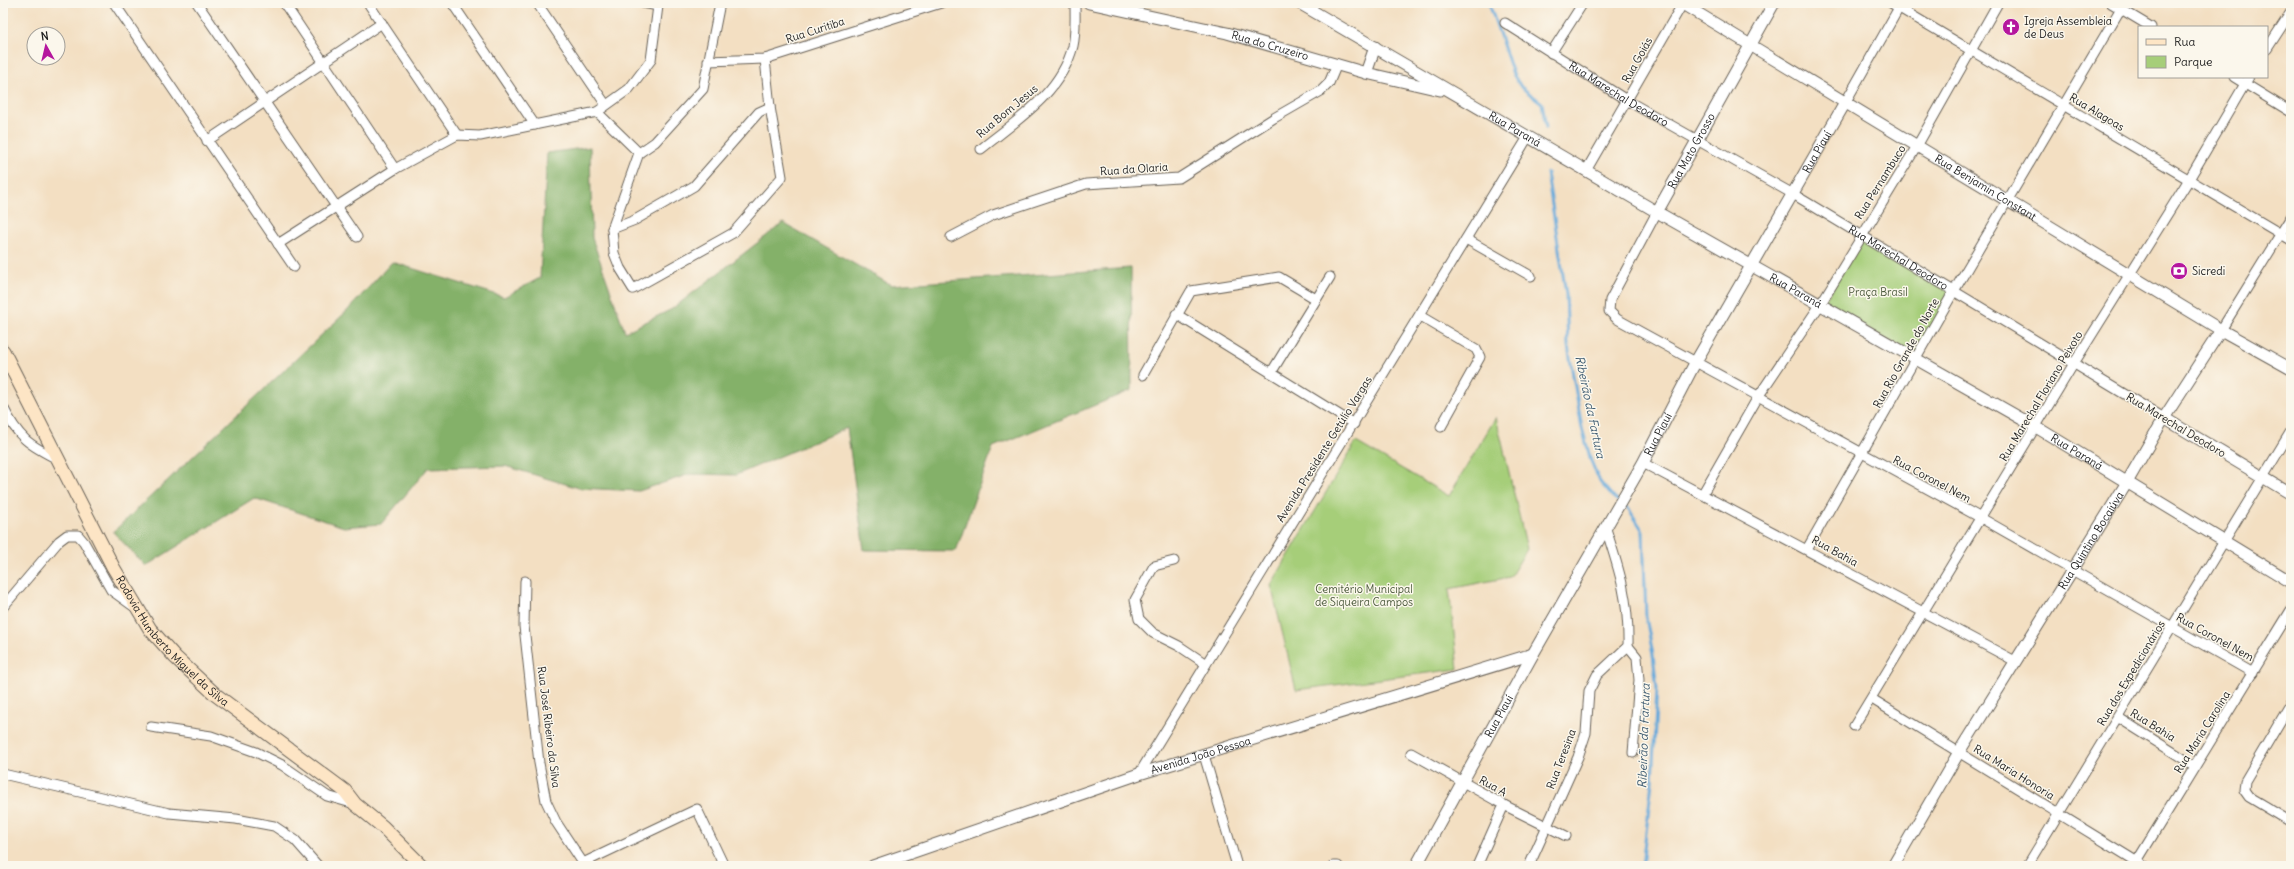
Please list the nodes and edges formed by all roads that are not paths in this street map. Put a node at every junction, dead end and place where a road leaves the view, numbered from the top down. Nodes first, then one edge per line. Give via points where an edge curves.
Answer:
1 (114, 3) edge
2 (198, 3) edge
3 (284, 3) edge
4 (368, 3) edge
5 (452, 3) edge
6 (537, 3) edge
7 (643, 3) edge
8 (720, 3) edge
9 (941, 3) edge
10 (1075, 3) edge
11 (1089, 3) edge
12 (1299, 3) edge
13 (1583, 3) edge
14 (1682, 3) edge
15 (1774, 3) edge
16 (1891, 3) edge
17 (1998, 3) edge
18 (2110, 3) edge
19 (1901, 6) edge
20 (2122, 6) edge
21 (2291, 12) edge
22 (382, 23) junction
23 (1505, 23) dead end
24 (2150, 26) edge
25 (1750, 45) junction
26 (1374, 47) junction
27 (2268, 47) edge
28 (1970, 49) junction
29 (1551, 53) junction
30 (765, 59) junction
31 (708, 61) junction
32 (324, 62) junction
33 (1337, 64) junction
34 (1366, 73) junction
35 (2247, 80) edge
36 (1450, 92) junction
37 (1628, 101) junction
38 (265, 102) junction
39 (1845, 103) junction
40 (606, 105) junction
41 (2064, 106) junction
42 (770, 107) junction
43 (597, 112) junction
44 (2291, 112) edge
45 (536, 125) junction
46 (457, 135) junction
47 (1528, 137) junction
48 (1697, 139) junction
49 (207, 141) junction
50 (1917, 146) junction
51 (981, 149) dead end
52 (638, 153) junction
53 (395, 169) junction
54 (1587, 169) junction
55 (2188, 181) junction
56 (1793, 194) junction
57 (2008, 200) junction
58 (337, 206) junction
59 (1658, 212) junction
60 (2291, 217) edge
61 (612, 229) junction
62 (2281, 234) junction
63 (1861, 235) junction
64 (357, 237) dead end
65 (951, 237) dead end
66 (1466, 239) junction
67 (2291, 240) edge
68 (278, 244) junction
69 (1752, 266) junction
70 (294, 267) dead end
71 (2130, 274) junction
72 (1531, 276) dead end
73 (1330, 277) dead end
74 (1954, 291) junction
75 (1316, 299) junction
76 (1610, 300) joint
77 (1820, 305) junction
78 (1176, 314) junction
79 (1420, 316) junction
80 (2222, 330) junction
81 (3, 351) edge
82 (1916, 360) junction
83 (1695, 363) junction
84 (2073, 365) junction
85 (2291, 369) edge
86 (1271, 373) junction
87 (1143, 375) dead end
88 (1758, 397) junction
89 (3, 407) edge
90 (2164, 418) junction
91 (1354, 424) junction
92 (1442, 427) dead end
93 (2036, 427) junction
94 (2291, 431) edge
95 (1862, 454) junction
96 (60, 461) junction
97 (1643, 463) junction
98 (2262, 478) junction
99 (2126, 484) junction
100 (1703, 493) junction
101 (2291, 494) edge
102 (1981, 518) junction
103 (1606, 528) junction
104 (2225, 540) junction
105 (1807, 549) junction
106 (1174, 561) dead end
107 (2072, 570) junction
108 (525, 581) dead end
109 (2291, 582) edge
110 (3, 607) edge
111 (136, 608) junction
112 (2291, 610) edge
113 (1923, 611) junction
114 (2173, 627) junction
115 (1628, 646) junction
116 (1533, 654) junction
117 (2015, 661) junction
118 (1206, 664) junction
119 (2253, 673) junction
120 (1872, 699) junction
121 (2291, 703) edge
122 (2119, 718) junction
123 (1854, 726) dead end
124 (151, 727) dead end
125 (1959, 752) junction
126 (1411, 753) dead end
127 (1633, 753) dead end
128 (1204, 755) junction
129 (2195, 766) junction
130 (3, 774) edge
131 (1139, 774) junction
132 (1463, 782) junction
133 (355, 804) junction
134 (1504, 805) junction
135 (2060, 815) junction
136 (2291, 822) edge
137 (1547, 826) junction
138 (1566, 836) dead end
139 (584, 865) edge
140 (2138, 865) edge
141 (318, 866) edge
142 (422, 866) edge
143 (724, 866) edge
144 (873, 866) edge
145 (1237, 866) edge
146 (1333, 866) edge
147 (1338, 866) edge
148 (1416, 866) edge
149 (1477, 866) edge
150 (1529, 866) edge
151 (1893, 866) edge
152 (2028, 866) edge

1 - 49 street
2 - 38 street
3 - 32 street
4 - 22 street
5 - 45 street
6 - 40 street
7 - 40 street via 658,6 651,60 629,89
8 - 31 street
9 - 30 street, Rua Curitiba
10 - 51 street, Rua Bom Jesus via 1074,45 1064,72 1044,97
11 - 33 street, Rua do Cruzeiro via 1227,33
12 - 26 street, Rua Paraná
13 - 29 street
14 - 25 street, Rua Benjamin Constant
14 - 37 street, Rua Goiás
15 - 25 street, Rua Mato Grosso
16 - 19 street, Rua Alagoas
17 - 28 street, Rua Pernambuco
18 - 20 street
19 - 28 street, Rua Alagoas
19 - 39 street, Rua Piauí
20 - 24 street
20 - 41 street, Rua Rio Grande do Norte
21 - 27 street
22 - 32 street
22 - 46 street
23 - 29 street, Rua Marechal Deodoro
25 - 39 street, Rua Benjamin Constant
25 - 48 street, Rua Mato Grosso
26 - 34 street
26 - 36 street, Rua Paraná
28 - 41 street, Rua Alagoas
28 - 50 street, Rua Pernambuco
29 - 37 street, Rua Marechal Deodoro
30 - 31 street, Rua Curitiba
30 - 42 street
31 - 52 street via 703,89 655,142
32 - 38 street
32 - 53 street
33 - 34 street, Rua do Cruzeiro
33 - 65 street, Rua da Olaria via 1329,83 1321,91 1179,178 1086,184 993,215
34 - 36 street, Rua do Cruzeiro
35 - 44 street
35 - 55 street, Rua Marechal Floriano Peixoto
36 - 47 street, Rua Paraná
37 - 48 street, Rua Marechal Deodoro
37 - 54 street, Rua Goiás
38 - 49 street
38 - 58 street
39 - 50 street, Rua Benjamin Constant
39 - 56 street, Rua Piauí
40 - 43 street
41 - 55 street, Rua Alagoas
41 - 57 street, Rua Rio Grande do Norte
42 - 61 street via 759,112 694,186 635,220
42 - 61 street via 782,177 733,233 633,289 614,253
43 - 45 street
43 - 52 street
45 - 46 street via 480,136
46 - 53 street
47 - 54 street, Rua Paraná
47 - 66 street, Avenida Presidente Getúlio Vargas
48 - 56 street, Rua Marechal Deodoro
48 - 59 street, Rua Mato Grosso
49 - 68 street
50 - 57 street, Rua Benjamin Constant
50 - 63 street, Rua Pernambuco
52 - 61 street
53 - 58 street
54 - 59 street, Rua Paraná
55 - 62 street, Rua Alagoas
55 - 71 street, Rua Marechal Floriano Peixoto
56 - 63 street, Rua Marechal Deodoro
56 - 69 street, Rua Piauí
57 - 71 street, Rua Benjamin Constant
57 - 74 street, Rua Rio Grande do Norte
58 - 64 street
58 - 68 street
59 - 69 street, Rua Paraná
59 - 76 street, Rua Mato Grosso
60 - 62 street, Rua Quintino Bocaiúva
62 - 67 street, Rua Alagoas
62 - 80 street, Rua Quintino Bocaiúva
63 - 74 street, Rua Marechal Deodoro
63 - 77 street, Rua Pernambuco
66 - 72 street
66 - 79 street, Avenida Presidente Getúlio Vargas
68 - 70 street
69 - 77 street, Rua Paraná
69 - 83 street, Rua Piauí
71 - 80 street, Rua Benjamin Constant
71 - 84 street, Rua Marechal Floriano Peixoto
73 - 75 street
74 - 82 street, Rua Rio Grande do Norte
74 - 84 street, Rua Marechal Deodoro
75 - 78 street via 1279,277 1191,291
75 - 86 street
76 - 83 street, Rua Coronel Nem via 1609,311 1617,319
77 - 82 street, Rua Paraná
77 - 88 street, Rua Pernambuco
78 - 86 street
78 - 87 street
79 - 91 street, Avenida Presidente Getúlio Vargas
79 - 92 street via 1476,350 1480,357
80 - 85 street, Rua Benjamin Constant
80 - 90 street, Rua Quintino Bocaiúva
81 - 96 main road, Rodovia Humberto Miguel da Silva
82 - 93 street, Rua Paraná
82 - 95 street, Rua Rio Grande do Norte
83 - 88 street, Rua Coronel Nem
83 - 97 street, Rua Piauí
84 - 90 street, Rua Marechal Deodoro
84 - 93 street, Rua Marechal Floriano Peixoto
86 - 91 street
88 - 95 street, Rua Coronel Nem
88 - 100 street, Rua Pernambuco
89 - 96 street via 11,424 29,445
90 - 98 street, Rua Marechal Deodoro
90 - 99 street, Rua Quintino Bocaiúva
91 - 118 street, Avenida Presidente Getúlio Vargas
93 - 99 street, Rua Paraná
93 - 102 street, Rua Marechal Floriano Peixoto
94 - 98 street, Rua dos Expedicionários
95 - 102 street, Rua Coronel Nem
95 - 105 street, Rua Rio Grande do Norte
96 - 111 main road, Rodovia Humberto Miguel da Silva
97 - 100 street, Rua Bahia
97 - 103 street, Rua Piauí
98 - 101 street, Rua Marechal Deodoro
98 - 104 street, Rua dos Expedicionários
99 - 104 street, Rua Paraná
99 - 107 street, Rua Quintino Bocaiúva
100 - 105 street, Rua Bahia
102 - 107 street, Rua Coronel Nem
102 - 113 street, Rua Marechal Floriano Peixoto
103 - 115 street via 1621,576 1628,616
103 - 116 street, Rua Piauí
104 - 109 street, Rua Paraná
104 - 114 street, Rua dos Expedicionários
105 - 113 street, Rua Bahia
106 - 118 street via 1154,566 1135,600 1139,619 1153,633
107 - 114 street, Rua Coronel Nem
107 - 117 street, Rua Quintino Bocaiúva
108 - 139 street, Rua José Ribeiro da Silva via 524,626 539,763 546,801 556,822
110 - 111 street via 59,541 67,535 78,535 111,590
111 - 133 main road, Rodovia Humberto Miguel da Silva via 175,658 216,695 345,791
112 - 119 street, Rua Maria Carolina
113 - 117 street, Rua Bahia
113 - 120 street, Rua Marechal Floriano Peixoto
114 - 119 street, Rua Coronel Nem
114 - 122 street, Rua dos Expedicionários
115 - 127 street via 1637,658 1639,680
115 - 137 street, Rua Teresina via 1597,675 1589,691 1586,733
116 - 128 street, Avenida João Pessoa
116 - 132 street, Rua Piauí
117 - 125 street, Rua Quintino Bocaiúva
118 - 131 street, Avenida Presidente Getúlio Vargas
119 - 129 street, Rua Maria Carolina
120 - 123 street, Rua Marechal Floriano Peixoto
120 - 125 street, Rua Maria Honoria
121 - 136 street via 2245,781 2244,790 2249,797
122 - 129 street, Rua Bahia
122 - 135 street, Rua dos Expedicionários
124 - 133 street via 211,736 256,752 282,765 327,796
125 - 135 street, Rua Maria Honoria
125 - 151 street, Rua Quintino Bocaiúva
126 - 132 street, Rua A
128 - 131 street, Avenida João Pessoa
128 - 145 street
129 - 140 street, Rua Maria Carolina
130 - 141 street via 169,814 236,819 274,826 295,840
131 - 144 street, Avenida João Pessoa
132 - 134 street, Rua A
132 - 148 street, Rua Piauí
133 - 142 main road, Rodovia Humberto Miguel da Silva via 383,827
134 - 137 street, Rua A
134 - 149 street
135 - 140 street, Rua Maria Honoria
135 - 152 street, Rua dos Expedicionários
137 - 138 street, Rua A
137 - 150 street, Rua Teresina
139 - 143 street via 697,809
146 - 147 street

